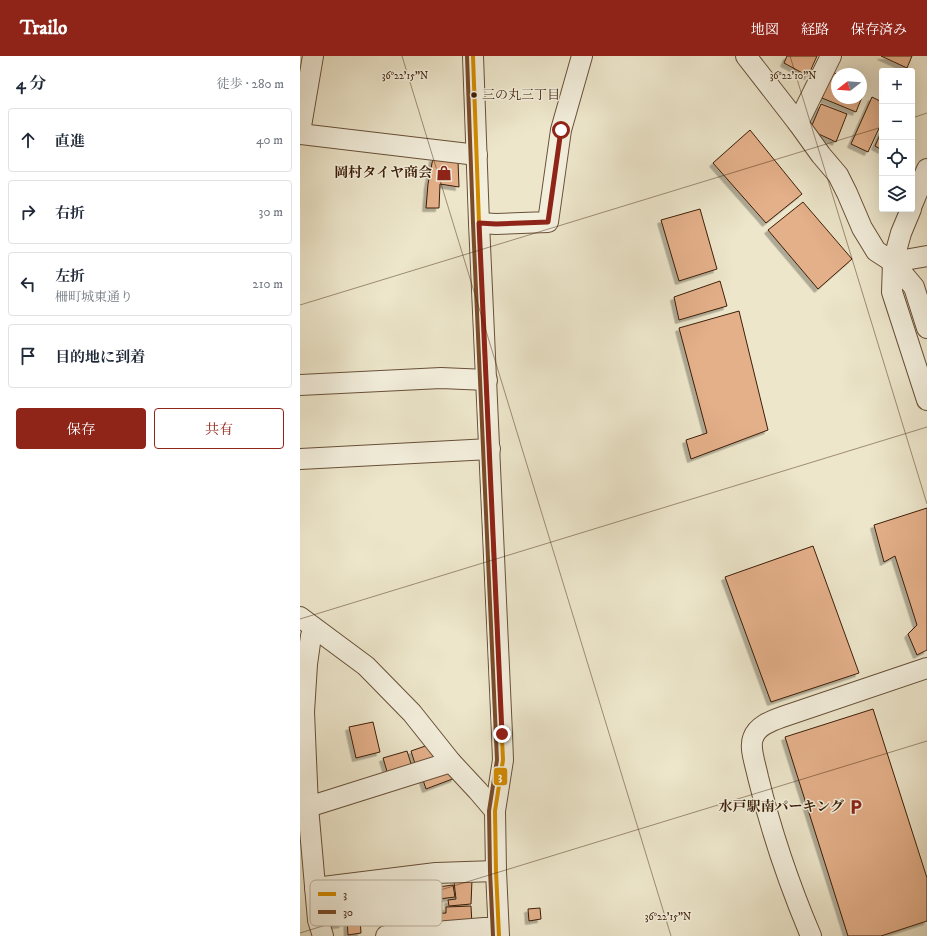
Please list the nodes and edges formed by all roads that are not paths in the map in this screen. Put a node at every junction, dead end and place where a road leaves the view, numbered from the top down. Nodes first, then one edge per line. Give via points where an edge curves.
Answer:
1 (314, 56) edge
2 (473, 56) edge
3 (582, 56) edge
4 (746, 56) edge
5 (831, 56) edge
6 (798, 123) junction
7 (300, 133) edge
8 (477, 155) junction
9 (927, 169) edge
10 (915, 198) edge
11 (909, 212) edge
12 (479, 223) junction
13 (927, 256) edge
14 (893, 262) junction
15 (927, 328) edge
16 (487, 380) junction
17 (300, 385) edge
18 (927, 400) edge
19 (490, 449) junction
20 (300, 459) edge
21 (307, 623) edge
22 (927, 668) edge
23 (452, 762) junction
24 (308, 807) junction
25 (495, 810) junction
26 (496, 871) junction
27 (394, 880) edge
28 (310, 894) edge
29 (320, 926) edge
30 (499, 932) edge
31 (323, 936) edge
32 (386, 936) edge
33 (810, 936) edge

1 - 7 street
2 - 8 street
3 - 12 street via 561,130 548,222
4 - 6 street
5 - 6 street
6 - 14 street via 838,174 862,228 876,251
7 - 8 street
8 - 12 street
9 - 10 street
11 - 14 street
12 - 16 street
13 - 14 street
14 - 15 street via 914,287
14 - 18 street via 892,292
16 - 17 street via 441,378
16 - 19 street
19 - 20 street
19 - 25 street via 503,760
21 - 23 street via 366,666 412,713
21 - 24 street via 311,636 304,712
22 - 33 street via 766,723 752,738 752,751 765,806
23 - 24 street
23 - 25 street
24 - 28 street
25 - 26 street
26 - 27 street via 436,873
26 - 30 street
29 - 31 street
30 - 32 street via 484,928

